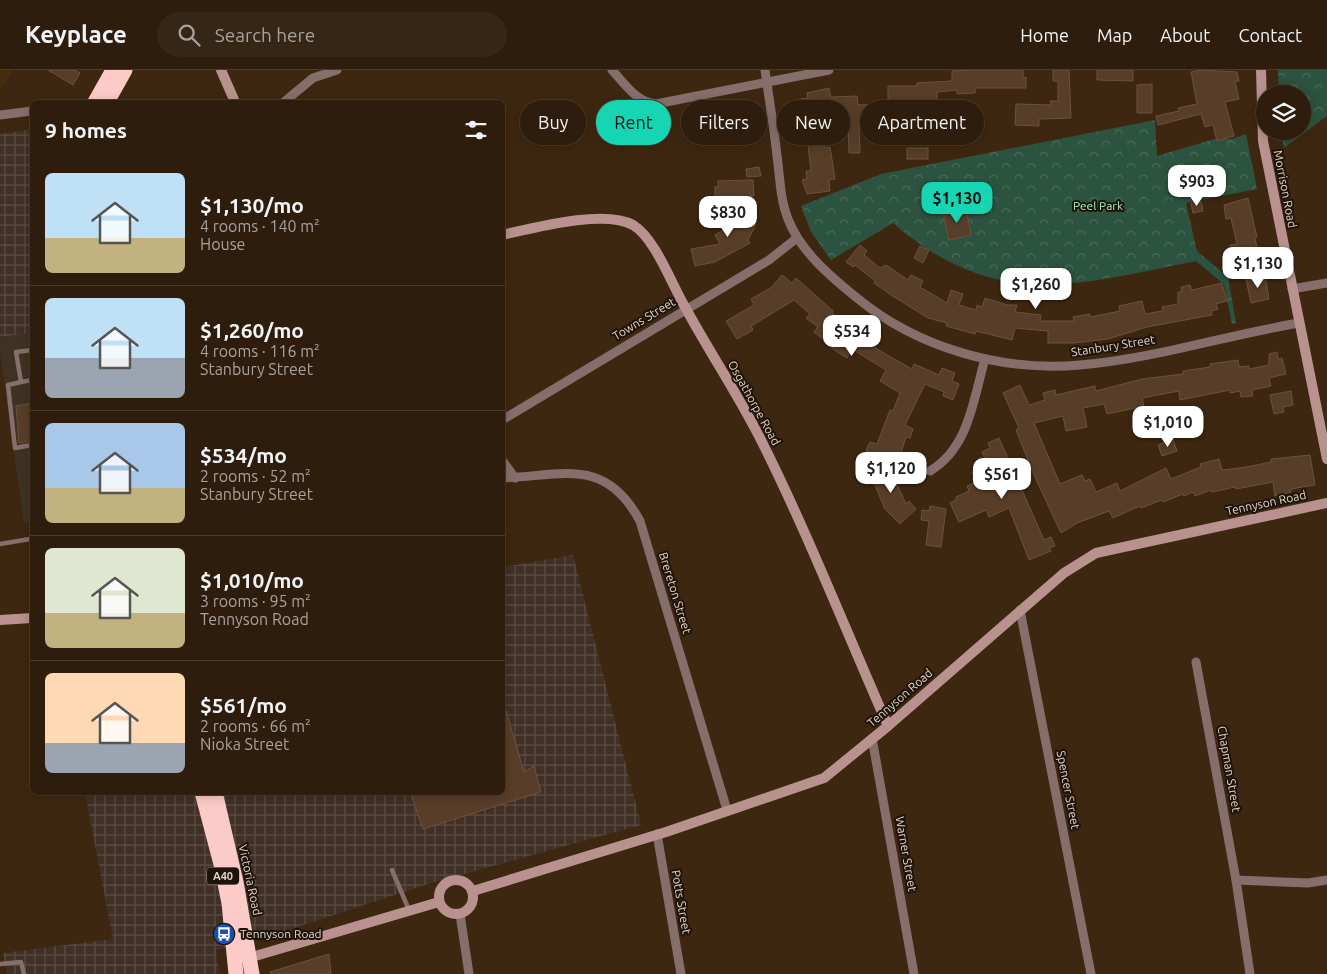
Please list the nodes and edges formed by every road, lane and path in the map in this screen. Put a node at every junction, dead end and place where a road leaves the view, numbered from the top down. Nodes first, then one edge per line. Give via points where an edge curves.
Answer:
1 (113, 70) edge
2 (126, 70) edge
3 (222, 70) edge
4 (337, 70) edge
5 (612, 70) edge
6 (765, 70) edge
7 (829, 70) edge
8 (1261, 70) edge
9 (767, 84) junction
10 (96, 100) edge
11 (109, 100) edge
12 (234, 100) edge
13 (286, 100) edge
14 (30, 111) edge
15 (0, 115) edge
16 (505, 234) edge
17 (797, 238) junction
18 (1327, 283) edge
19 (1292, 289) junction
20 (685, 308) junction
21 (1299, 323) junction
22 (30, 350) edge
23 (985, 359) junction
24 (30, 380) edge
25 (21, 382) junction
26 (505, 418) edge
27 (30, 445) edge
28 (1327, 459) edge
29 (505, 464) edge
30 (930, 471) dead end
31 (505, 478) edge
32 (515, 478) junction
33 (1327, 503) edge
34 (30, 539) edge
35 (0, 544) edge
36 (1020, 610) junction
37 (30, 618) edge
38 (0, 620) edge
39 (1196, 662) dead end
40 (888, 726) junction
41 (872, 738) junction
42 (203, 795) edge
43 (216, 795) edge
44 (727, 810) junction
45 (657, 834) junction
46 (392, 870) dead end
47 (1236, 880) junction
48 (1327, 880) edge
49 (473, 891) junction
50 (439, 902) junction
51 (409, 910) junction
52 (460, 914) junction
53 (250, 959) junction
54 (0, 964) edge
55 (235, 968) edge
56 (24, 974) edge
57 (252, 974) edge
58 (469, 974) edge
59 (681, 974) edge
60 (914, 974) edge
61 (1090, 974) edge
62 (1250, 974) edge

1 - 10 highway
2 - 11 highway
3 - 12 street
4 - 13 street via 313,78
5 - 9 street via 636,96 656,104
6 - 9 street, Stanbury Street
7 - 9 street
8 - 19 street, Morrison Road via 1262,142
9 - 17 street, Stanbury Street via 782,202
14 - 15 street
16 - 20 street, Osgathorpe Road via 558,223 606,219 626,222 649,241
17 - 20 street, Towns Street via 769,260
17 - 23 street, Stanbury Street via 833,278 862,303 922,338
18 - 19 street
19 - 21 street, Morrison Road
20 - 26 street, Towns Street
20 - 40 street, Osgathorpe Road via 748,415 776,471
21 - 23 street, Stanbury Street via 1081,365 1025,365
21 - 28 street, Morrison Road
22 - 25 lane via 16,352
23 - 30 street via 963,437 947,460
24 - 25 lane
25 - 27 lane via 8,385 15,448
29 - 32 street
31 - 32 street, Brereton Street
32 - 44 street, Brereton Street via 562,472 586,475 615,490 635,512
33 - 36 street, Tennyson Road via 1096,553 1064,572
34 - 35 lane
36 - 40 street, Tennyson Road
36 - 61 street, Spencer Street
37 - 38 street
39 - 47 street, Chapman Street
40 - 41 street, Tennyson Road
41 - 44 street, Tennyson Road via 824,778
41 - 60 street, Warner Street
42 - 55 highway, Victoria Road / A40 via 229,903
43 - 53 highway, Victoria Road / A40
44 - 45 street, Tennyson Road
45 - 49 street, Tennyson Road
45 - 59 street, Potts Street
46 - 51 lane
47 - 48 street via 1308,883
47 - 62 street, Chapman Street
49 - 50 street via 460,880 447,882 439,892
49 - 52 street via 473,902
50 - 51 street
50 - 52 street via 451,914
51 - 53 street
52 - 58 street
53 - 55 street
53 - 57 highway, Victoria Road / A40
54 - 56 lane via 21,962

